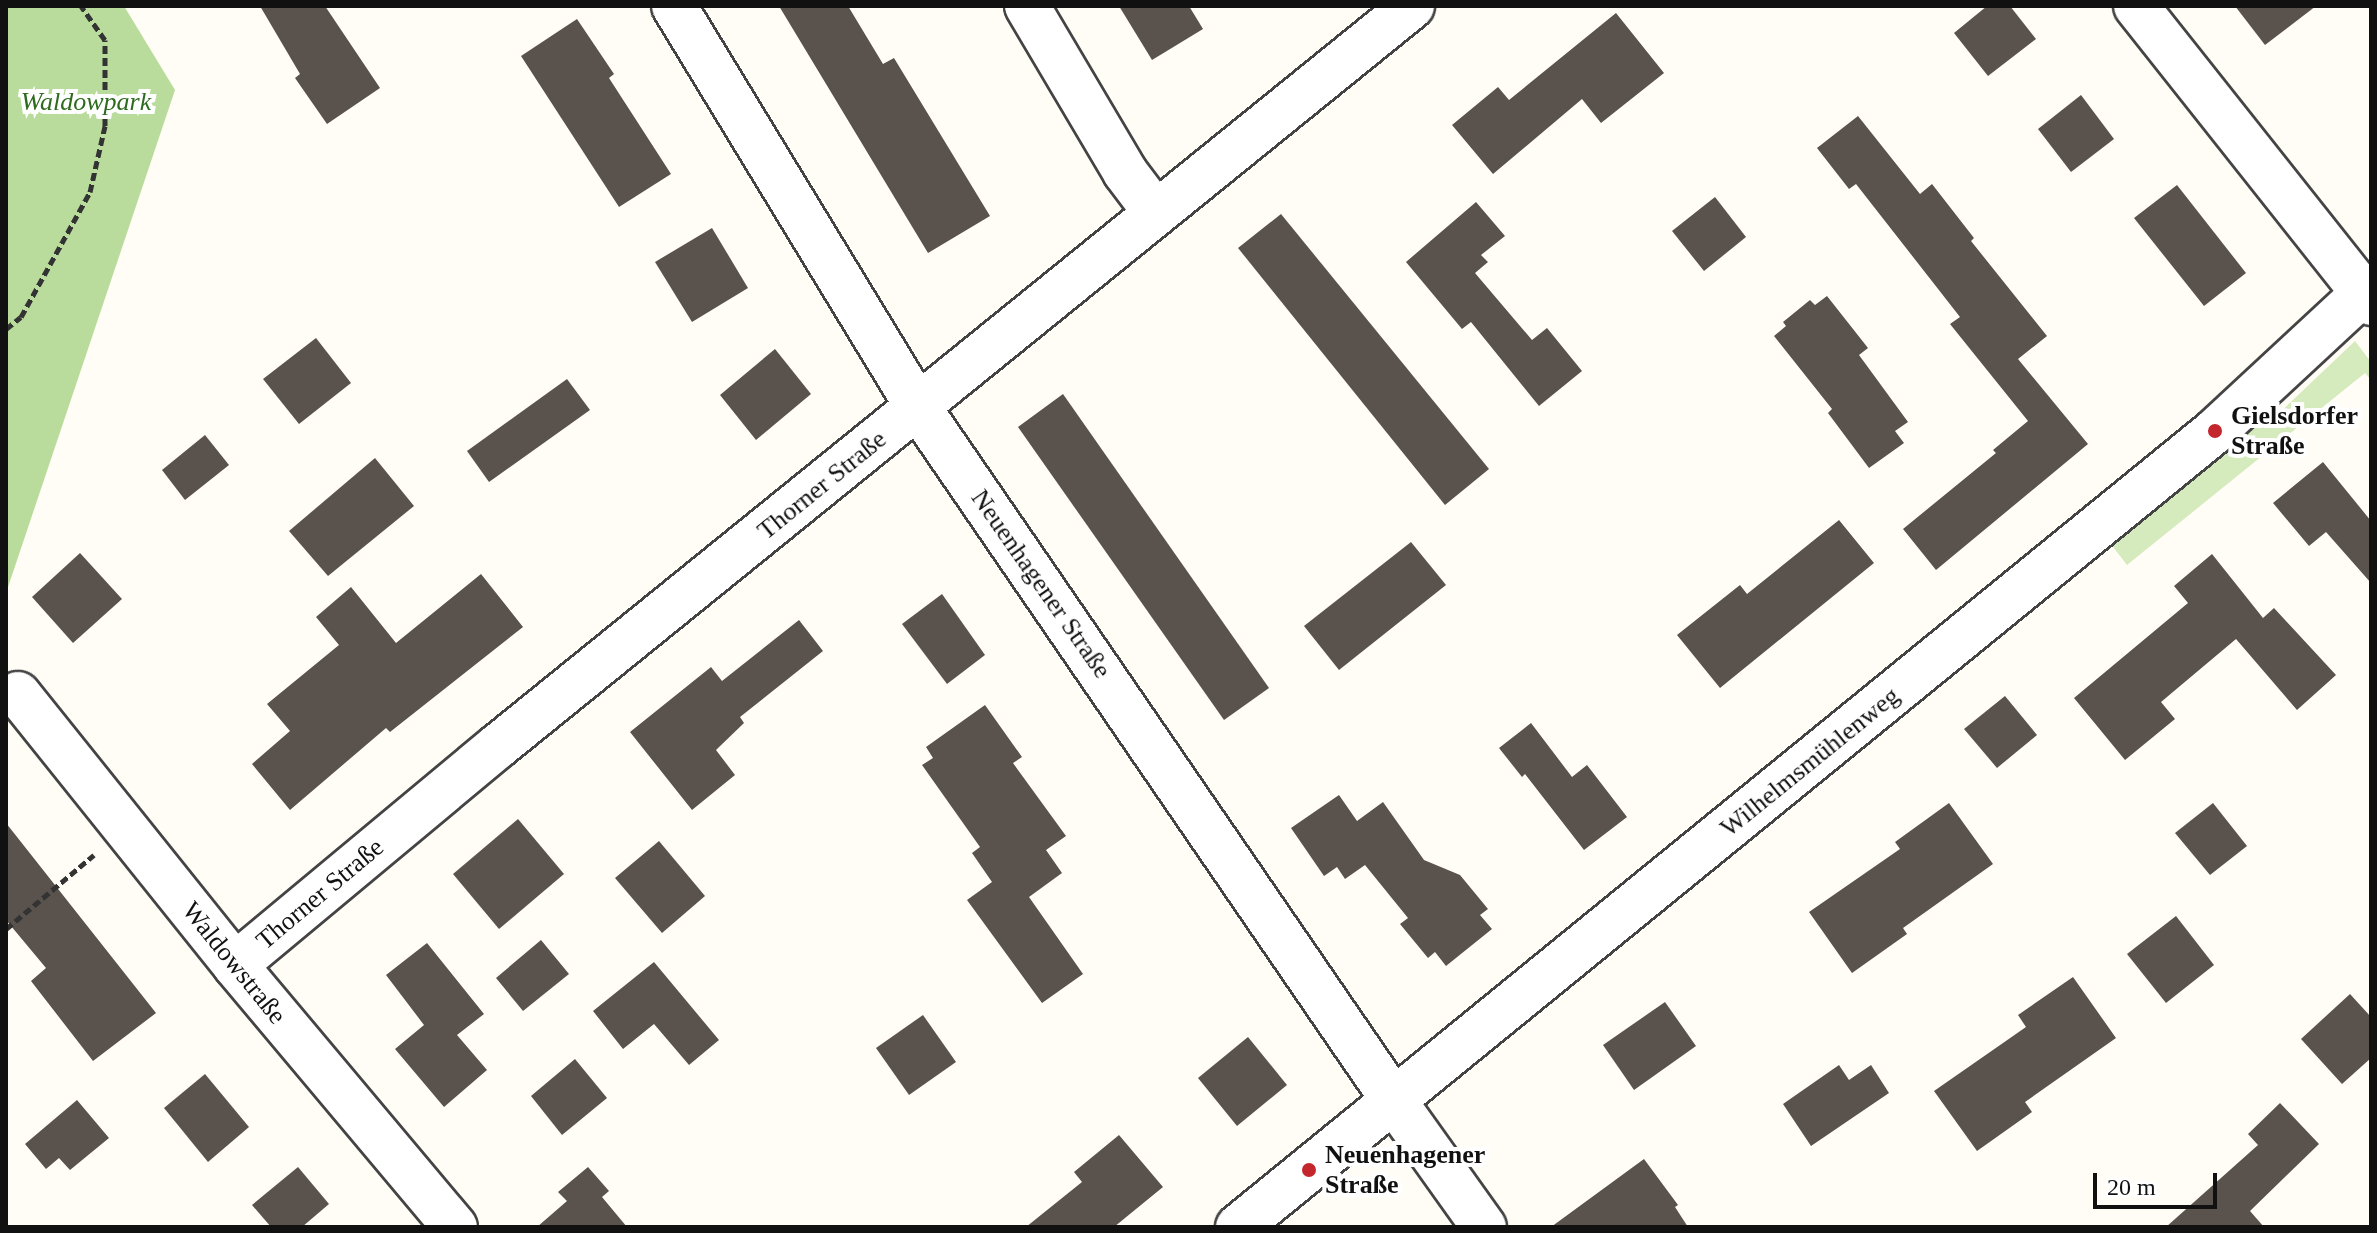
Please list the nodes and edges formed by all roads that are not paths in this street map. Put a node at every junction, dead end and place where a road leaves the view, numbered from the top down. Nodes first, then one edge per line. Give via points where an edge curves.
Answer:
1 (674, 6) edge
2 (1027, 6) edge
3 (1412, 6) edge
4 (2136, 6) edge
5 (1156, 213) junction
6 (2368, 294) edge
7 (918, 407) junction
8 (18, 694) dead end
9 (235, 965) junction
10 (1394, 1101) junction
11 (455, 1227) edge
12 (1238, 1227) edge
13 (1484, 1227) edge

1 - 7 street, Neuenhagener Straße
2 - 5 street via 1125,172
3 - 5 street, Thorner Straße
4 - 6 street
5 - 7 street, Thorner Straße
6 - 10 street, Wilhelmsmühlenweg via 2215,431
7 - 9 street, Thorner Straße
7 - 10 street, Neuenhagener Straße
8 - 9 street, Waldowstraße
9 - 11 street, Waldowstraße
10 - 12 street, Wilhelmsmühlenweg
10 - 13 street, Neuenhagener Straße

